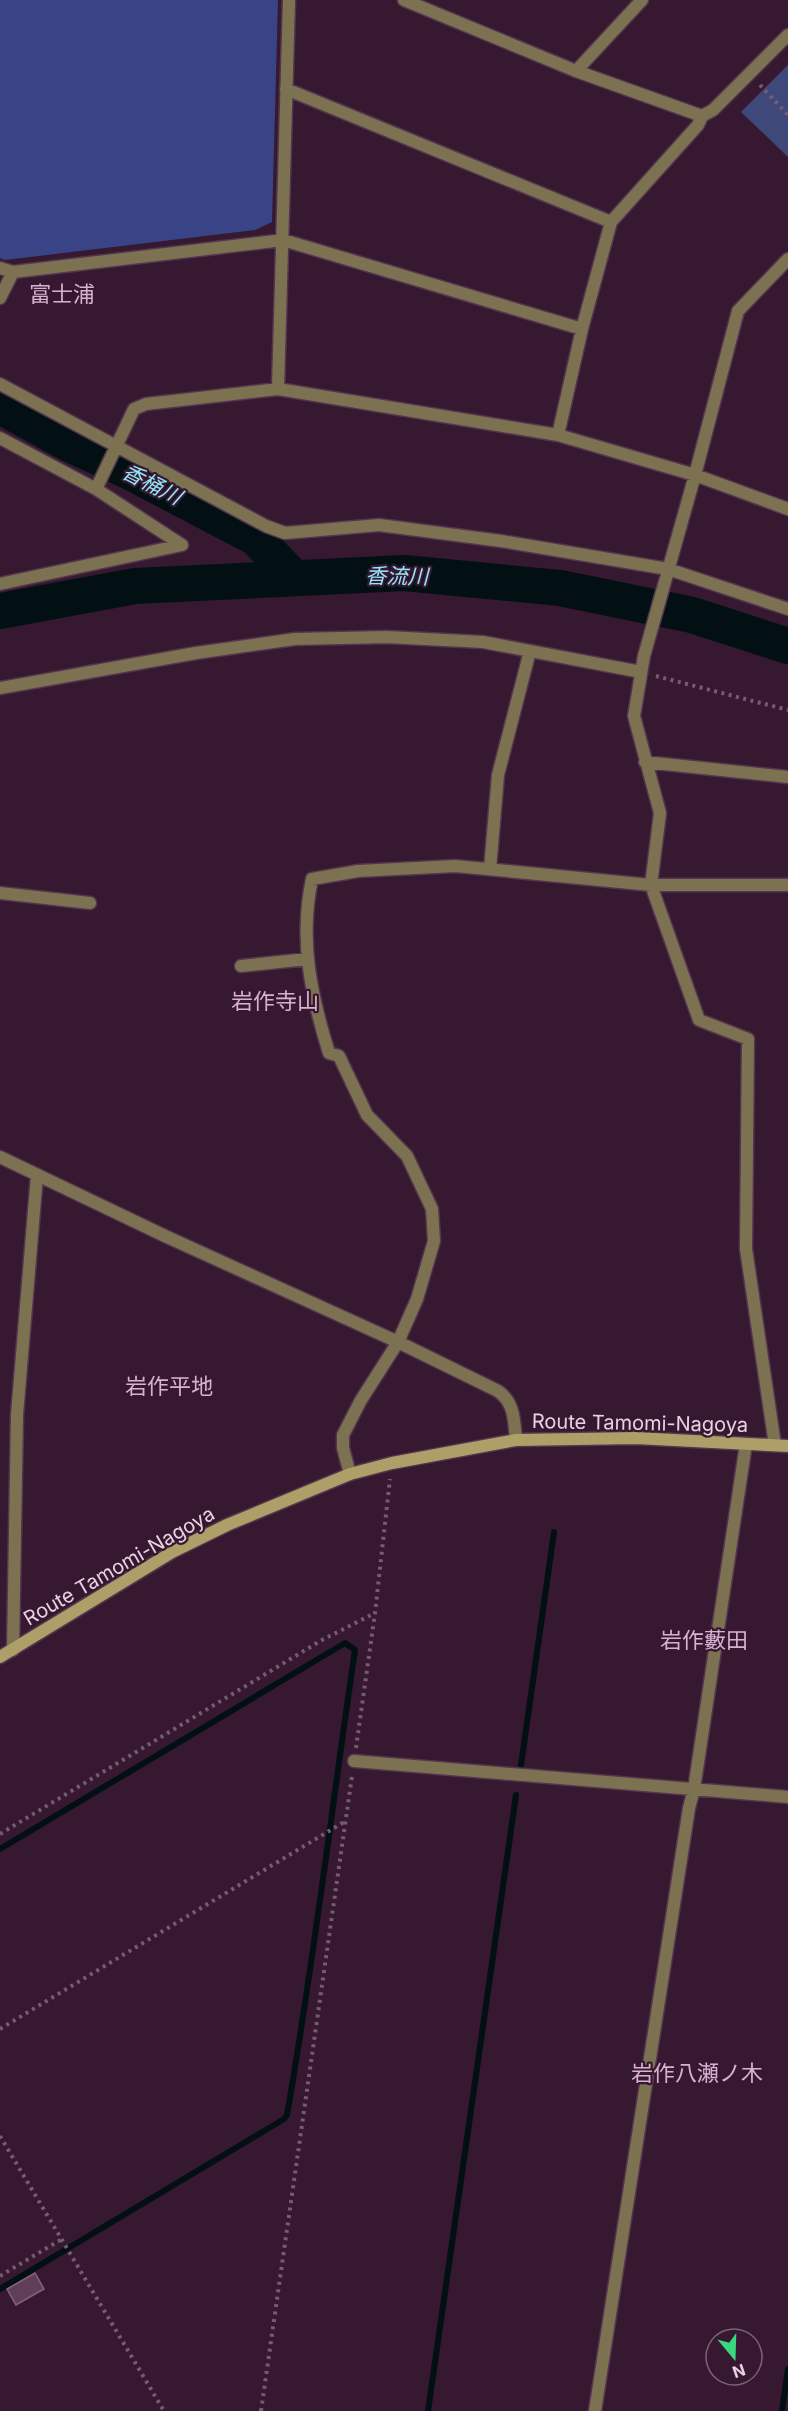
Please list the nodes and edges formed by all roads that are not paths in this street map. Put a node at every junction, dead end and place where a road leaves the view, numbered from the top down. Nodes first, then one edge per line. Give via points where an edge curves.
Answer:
1 (288, 0) edge
2 (404, 0) edge
3 (642, 0) edge
4 (788, 35) edge
5 (576, 71) junction
6 (286, 89) junction
7 (702, 116) junction
8 (611, 222) junction
9 (283, 240) junction
10 (788, 259) edge
11 (0, 268) edge
12 (13, 272) junction
13 (0, 298) edge
14 (582, 328) junction
15 (0, 384) edge
16 (278, 389) junction
17 (558, 435) junction
18 (0, 438) edge
19 (116, 448) junction
20 (695, 475) junction
21 (98, 486) junction
22 (788, 509) edge
23 (668, 569) junction
24 (0, 584) edge
25 (788, 609) edge
26 (530, 651) junction
27 (641, 672) junction
28 (0, 688) edge
29 (645, 762) junction
30 (788, 777) edge
31 (490, 869) junction
32 (651, 885) junction
33 (788, 885) edge
34 (0, 893) edge
35 (90, 903) dead end
36 (307, 959) junction
37 (241, 966) dead end
38 (0, 1157) edge
39 (37, 1175) junction
40 (398, 1342) junction
41 (516, 1440) junction
42 (746, 1444) junction
43 (782, 1446) edge
44 (350, 1474) junction
45 (13, 1650) junction
46 (0, 1657) edge
47 (354, 1761) road end
48 (694, 1789) junction
49 (788, 1797) edge
50 (595, 2411) edge

1 - 6 street
2 - 5 street
3 - 5 street
4 - 7 street via 714,110
5 - 7 street
6 - 8 street
6 - 9 street
7 - 8 street
8 - 14 street
9 - 12 street
9 - 14 street
9 - 16 street
10 - 20 street via 738,311
11 - 12 street
12 - 13 street
14 - 17 street
15 - 19 street
16 - 17 street
16 - 19 street via 146,404 134,409
17 - 20 street
18 - 21 street
19 - 21 street
19 - 23 street via 285,533 379,525
20 - 22 street
20 - 23 street
21 - 24 street via 182,545
23 - 25 street
23 - 27 street
26 - 27 street
26 - 28 street via 483,642 387,637 295,639
26 - 31 street via 498,775
27 - 29 street via 634,716
29 - 30 street
29 - 32 street via 660,813
31 - 32 street
31 - 36 street via 455,866 358,871 312,879
32 - 33 street
32 - 43 street via 699,1020 748,1039 746,1250
34 - 35 street
36 - 37 street
36 - 40 street via 314,1003 329,1053 339,1056 367,1115 407,1156 432,1209 434,1240 417,1299
38 - 39 street
39 - 40 street
39 - 45 street via 18,1415
40 - 41 street via 504,1395 513,1410
40 - 44 street via 343,1435
41 - 42 main road, Route Tamomi-Nagoya via 636,1438
41 - 44 main road, Route Tamomi-Nagoya via 392,1462
42 - 43 main road, Route Tamomi-Nagoya
42 - 48 street
44 - 45 main road, Route Tamomi-Nagoya via 174,1551
45 - 46 main road, Route Tamomi-Nagoya
47 - 48 street
48 - 49 street
48 - 50 street

